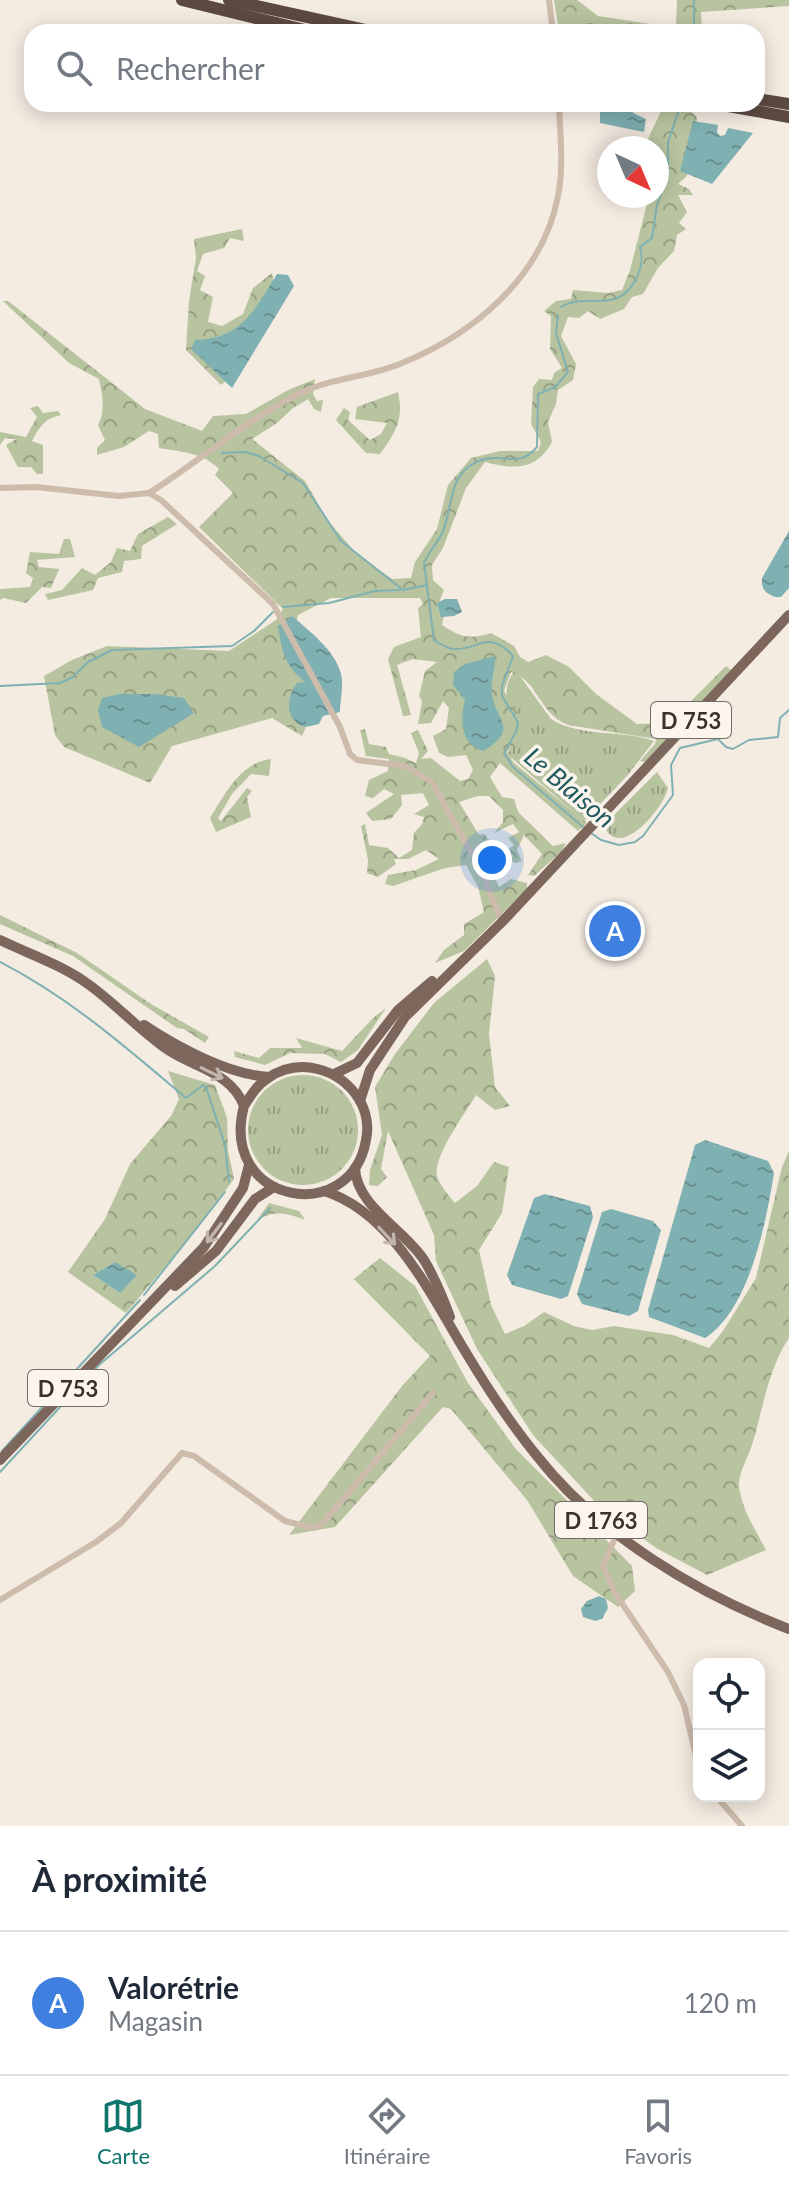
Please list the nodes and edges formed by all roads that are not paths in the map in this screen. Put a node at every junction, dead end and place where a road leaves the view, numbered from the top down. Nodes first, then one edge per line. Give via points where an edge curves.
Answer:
1 (182, 0) edge
2 (229, 0) edge
3 (549, 0) edge
4 (280, 24) edge
5 (338, 24) edge
6 (552, 24) edge
7 (765, 100) edge
8 (789, 104) edge
9 (559, 112) edge
10 (761, 112) edge
11 (789, 117) edge
12 (0, 488) edge
13 (149, 493) junction
14 (789, 615) edge
15 (502, 922) junction
16 (0, 940) edge
17 (457, 964) junction
18 (103, 996) junction
19 (334, 1074) junction
20 (269, 1077) junction
21 (360, 1101) junction
22 (244, 1106) junction
23 (249, 1165) junction
24 (355, 1168) junction
25 (274, 1187) junction
26 (324, 1191) junction
27 (135, 1316) junction
28 (465, 1352) junction
29 (433, 1393) dead end
30 (0, 1460) edge
31 (617, 1533) junction
32 (0, 1600) edge
33 (789, 1629) edge
34 (693, 1743) edge
35 (721, 1802) edge
36 (742, 1826) edge

1 - 4 highway
2 - 5 highway
3 - 6 street
7 - 8 highway
9 - 13 street via 558,198 533,257 503,298 439,347 374,374 323,384 290,399
10 - 11 highway
12 - 13 street via 119,496
13 - 15 street via 273,604 350,754 357,760 405,766 432,782 482,872
14 - 15 main road, D 753
15 - 17 main road, D 753
16 - 18 main road via 68,971
17 - 19 main road, D 753 via 398,1010 357,1063
17 - 21 main road, D 753 via 394,1031 370,1070
18 - 20 main road via 180,1047 242,1073
18 -> 22 main road via 171,1052 224,1078
19 - 20 main road via 304,1067
19 - 21 main road
20 - 22 main road
21 - 24 main road via 367,1133
22 - 23 main road via 241,1144
23 - 25 main road
23 -> 27 main road, D 753 via 239,1196 204,1247
24 - 26 main road
24 - 28 main road, D 1763 via 355,1180 366,1198 424,1260
25 - 26 main road via 297,1194
25 - 27 main road, D 753 via 255,1199 206,1262
26 -> 28 main road, D 1763 via 354,1205 404,1254
27 - 30 main road, D 753
28 - 31 main road, D 1763 via 539,1459
29 - 32 street via 323,1523 313,1528 285,1521 194,1456 182,1453 121,1523
31 - 33 main road, D 1763 via 701,1590
31 - 34 street via 603,1566 668,1672 684,1705
35 - 36 street

